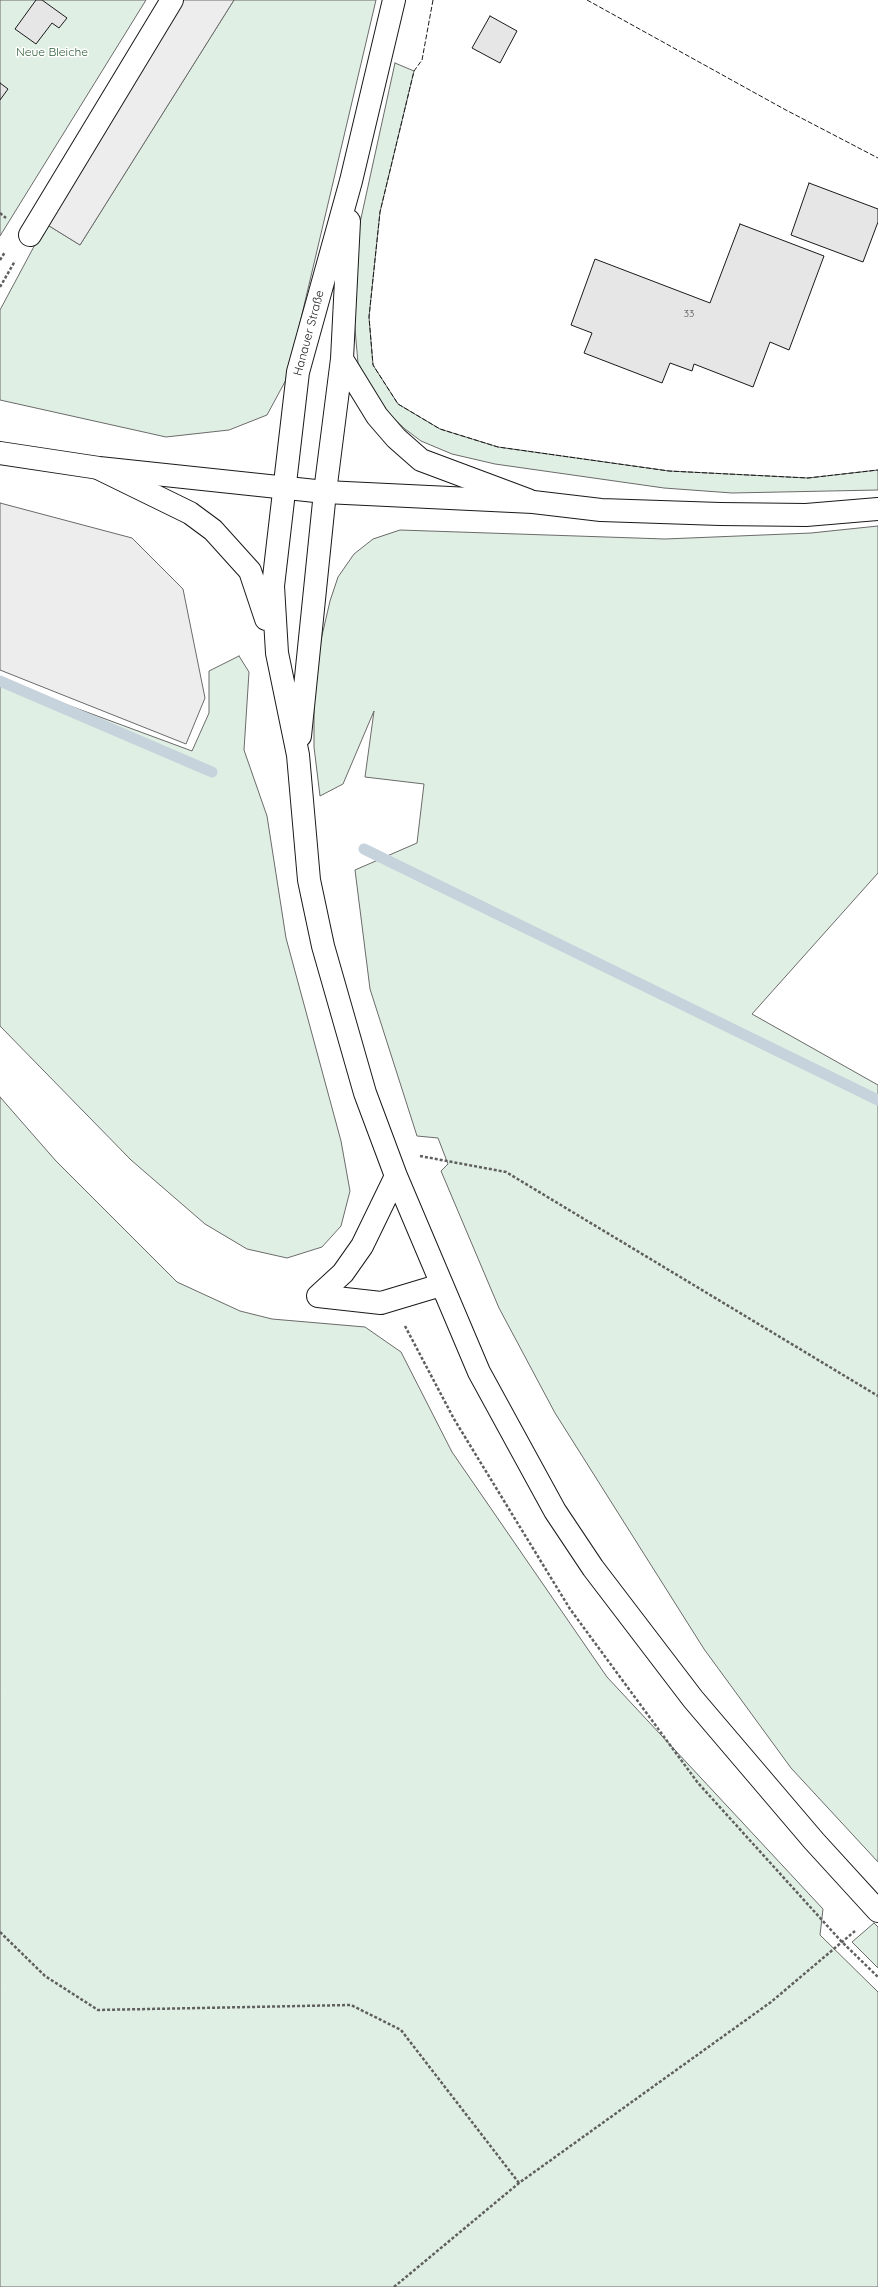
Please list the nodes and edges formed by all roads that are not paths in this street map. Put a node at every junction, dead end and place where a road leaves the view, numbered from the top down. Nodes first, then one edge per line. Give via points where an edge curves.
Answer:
1 (172, 0) edge
2 (394, 0) edge
3 (351, 181) junction
4 (30, 235) dead end
5 (342, 358) junction
6 (0, 453) edge
7 (99, 468) junction
8 (283, 488) junction
9 (325, 492) junction
10 (533, 502) junction
11 (878, 509) edge
12 (276, 653) junction
13 (298, 755) junction
14 (396, 1176) junction
15 (442, 1285) junction
16 (878, 1911) edge

1 - 4 street
2 - 3 street, Hanauer Straße
3 - 5 street, Hanauer Straße
3 - 8 street, Hanauer Straße via 298,372
5 - 9 street, Hanauer Straße
5 - 10 street via 377,416 396,438 421,460
6 - 7 street
7 - 8 street
7 - 12 street via 190,513 213,530 234,551 250,571
8 - 9 street
8 - 12 street, Hanauer Straße via 273,586
9 - 10 street
9 - 13 street, Hanauer Straße
10 - 11 street via 601,510 720,514 806,515
12 - 13 street
13 - 14 street via 309,880 323,946 361,1078
14 - 15 street
14 - 15 street via 362,1246 343,1274 318,1296 381,1303
15 - 16 street via 478,1372 555,1511 593,1568 651,1646 742,1759

